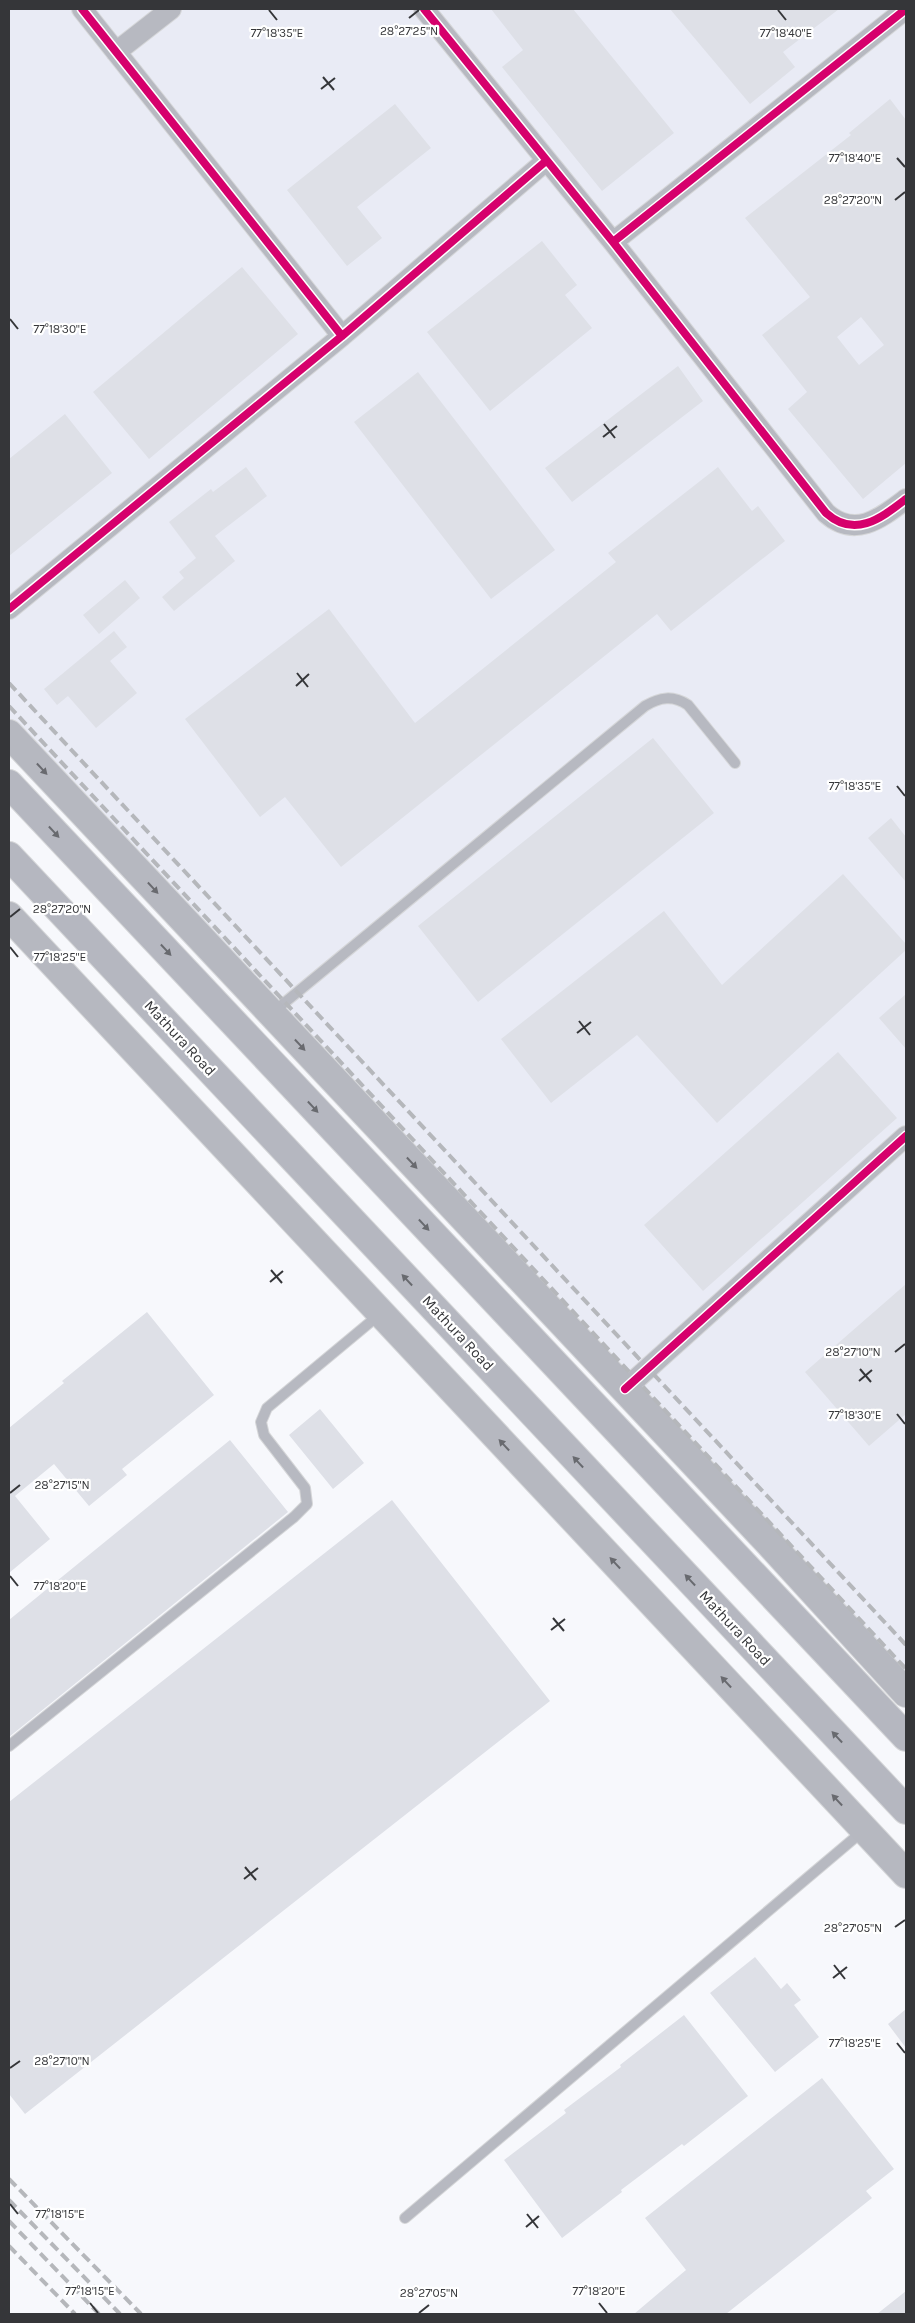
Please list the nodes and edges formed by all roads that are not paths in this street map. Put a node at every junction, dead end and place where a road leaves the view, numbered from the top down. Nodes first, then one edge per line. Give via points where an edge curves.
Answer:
1 (82, 9) edge
2 (171, 9) edge
3 (424, 9) edge
4 (906, 9) edge
5 (116, 52) junction
6 (546, 161) junction
7 (614, 242) junction
8 (342, 336) junction
9 (906, 499) edge
10 (11, 604) edge
11 (9, 734) edge
12 (735, 763) dead end
13 (9, 784) edge
14 (9, 856) edge
15 (9, 916) edge
16 (271, 1014) junction
17 (906, 1136) edge
18 (381, 1313) junction
19 (625, 1389) junction
20 (801, 1626) junction
21 (906, 1693) edge
22 (906, 1709) edge
23 (906, 1737) edge
24 (9, 1746) edge
25 (906, 1810) edge
26 (864, 1829) junction
27 (906, 1874) edge
28 (405, 2218) dead end

1 - 5 street
2 - 5 street
3 - 6 street
4 - 7 street
5 - 8 street
6 - 7 street
6 - 8 street
7 - 9 street via 830,517 855,526 874,521
8 - 10 street
11 -> 16 main road
12 - 16 lane via 688,705 667,697 655,700
13 -> 20 highway
25 -> 14 highway, Mathura Road
15 - 18 main road
16 -> 19 main road
17 - 19 street
18 - 24 lane via 267,1408 261,1422 264,1435 305,1488 307,1504
26 -> 18 main road
19 - 21 main road
20 - 22 highway via 854,1661
20 - 23 highway
26 - 27 main road
26 - 28 lane

